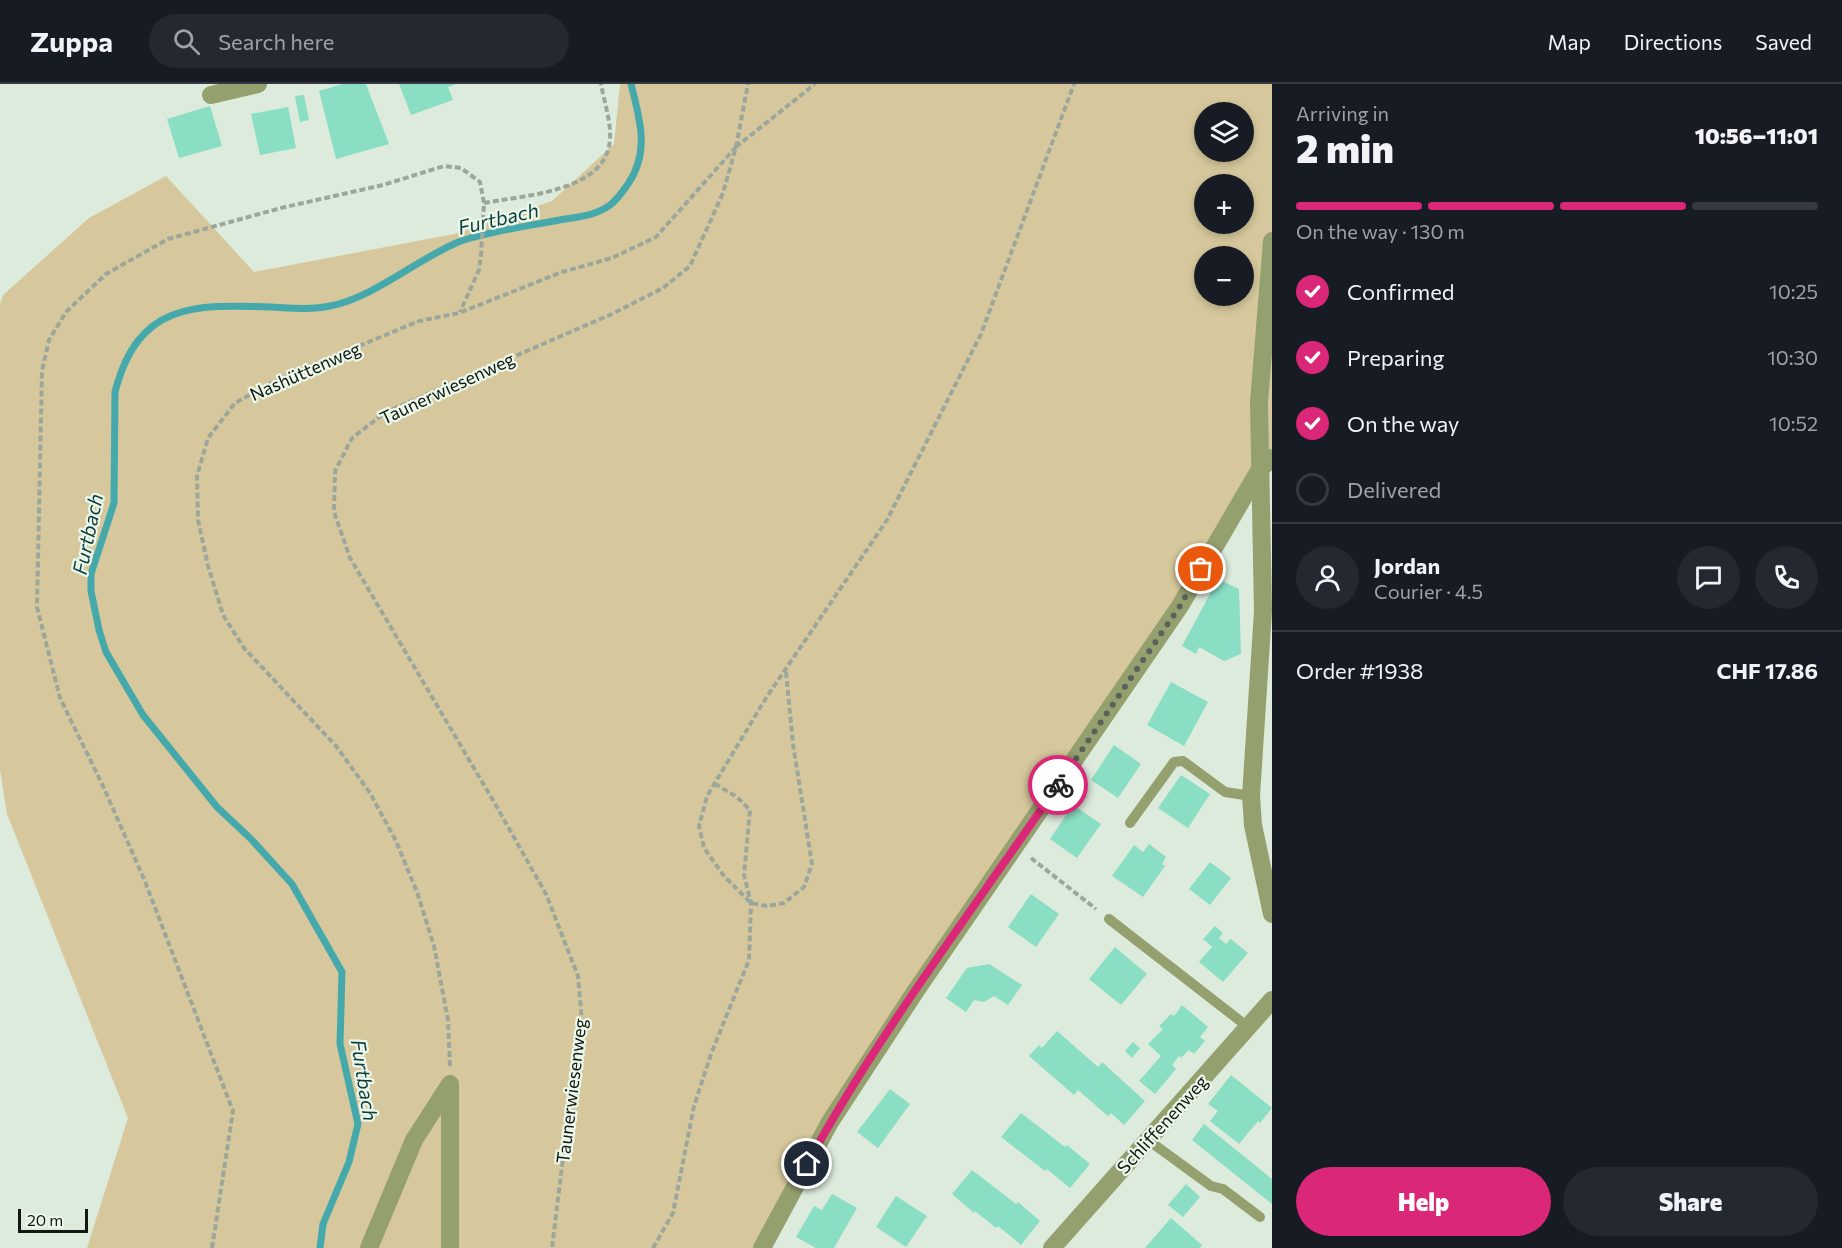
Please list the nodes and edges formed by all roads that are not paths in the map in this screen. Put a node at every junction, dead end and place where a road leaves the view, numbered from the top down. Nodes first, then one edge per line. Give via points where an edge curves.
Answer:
1 (258, 84) edge
2 (211, 95) dead end
3 (1272, 241) edge
4 (1266, 463) edge
5 (1251, 796) junction
6 (1130, 823) dead end
7 (1272, 914) edge
8 (1109, 919) road end
9 (1272, 1000) edge
10 (1248, 1027) junction
11 (1148, 1140) junction
12 (1260, 1217) dead end
13 (369, 1248) edge
14 (450, 1248) edge
15 (762, 1248) edge
16 (1052, 1248) edge

1 - 2 street
3 - 4 street via 1259,402
4 - 5 street via 1263,612
4 - 15 street via 1180,606 830,1122
5 - 6 lane via 1225,792 1183,761 1174,762
5 - 7 street via 1253,825
8 - 10 lane
9 - 10 street, Schliffenenweg
10 - 11 street, Schliffenenweg
11 - 12 lane
11 - 16 street, Schliffenenweg
13 - 14 street via 414,1140 450,1084

